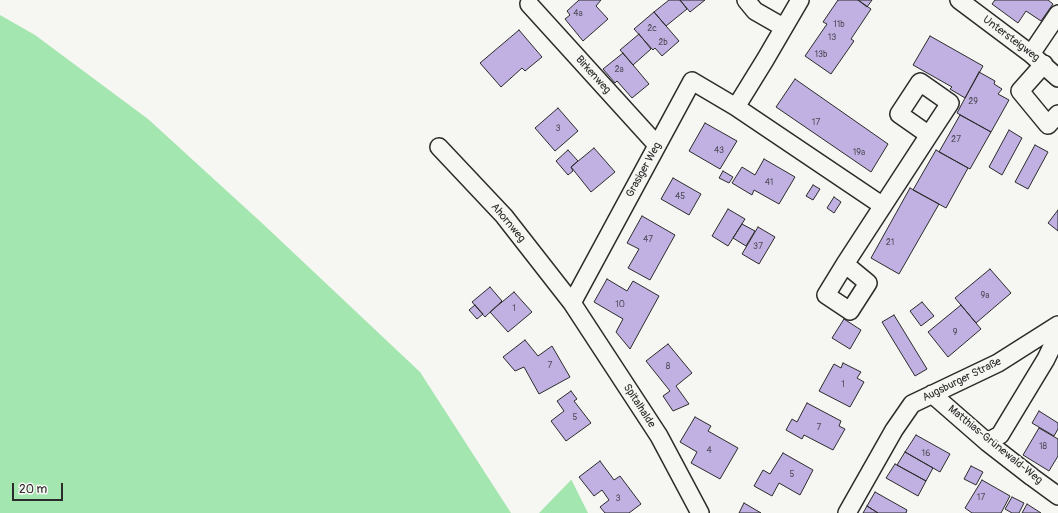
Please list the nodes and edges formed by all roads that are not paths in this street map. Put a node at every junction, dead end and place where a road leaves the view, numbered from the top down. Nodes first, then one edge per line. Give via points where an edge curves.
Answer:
1 (746, 0) edge
2 (800, 0) edge
3 (959, 0) edge
4 (529, 4) dead end
5 (1058, 14) edge
6 (783, 27) junction
7 (1038, 59) junction
8 (1058, 78) edge
9 (736, 107) junction
10 (1058, 114) edge
11 (930, 135) dead end
12 (657, 145) junction
13 (439, 147) dead end
14 (884, 206) junction
15 (845, 264) dead end
16 (572, 303) junction
17 (1058, 325) edge
18 (1058, 334) edge
19 (932, 394) junction
20 (987, 442) junction
21 (1058, 496) edge
22 (700, 513) edge
23 (847, 513) edge

1 - 6 street via 755,11
2 - 6 street
3 - 7 street, Untersteigweg
4 - 12 street, Birkenweg
5 - 7 street
6 - 9 street
7 - 8 street, Untersteigweg
7 - 10 street, Untersteigweg via 1020,91 1048,125
9 - 12 street, Grasiger Weg via 692,81
9 - 14 street, Grasiger Weg
11 - 14 street
12 - 16 street, Grasiger Weg
13 - 16 street, Ahornweg via 504,216
14 - 15 street
16 - 22 street, Spitalhalde via 659,436
17 - 19 street, Augsburger Straße via 998,363
18 - 20 street via 1046,359 1000,435
19 - 20 street, Matthias-Grünewald-Weg
19 - 23 street, Augsburger Straße via 912,404 908,409
20 - 21 street, Matthias-Grünewald-Weg

